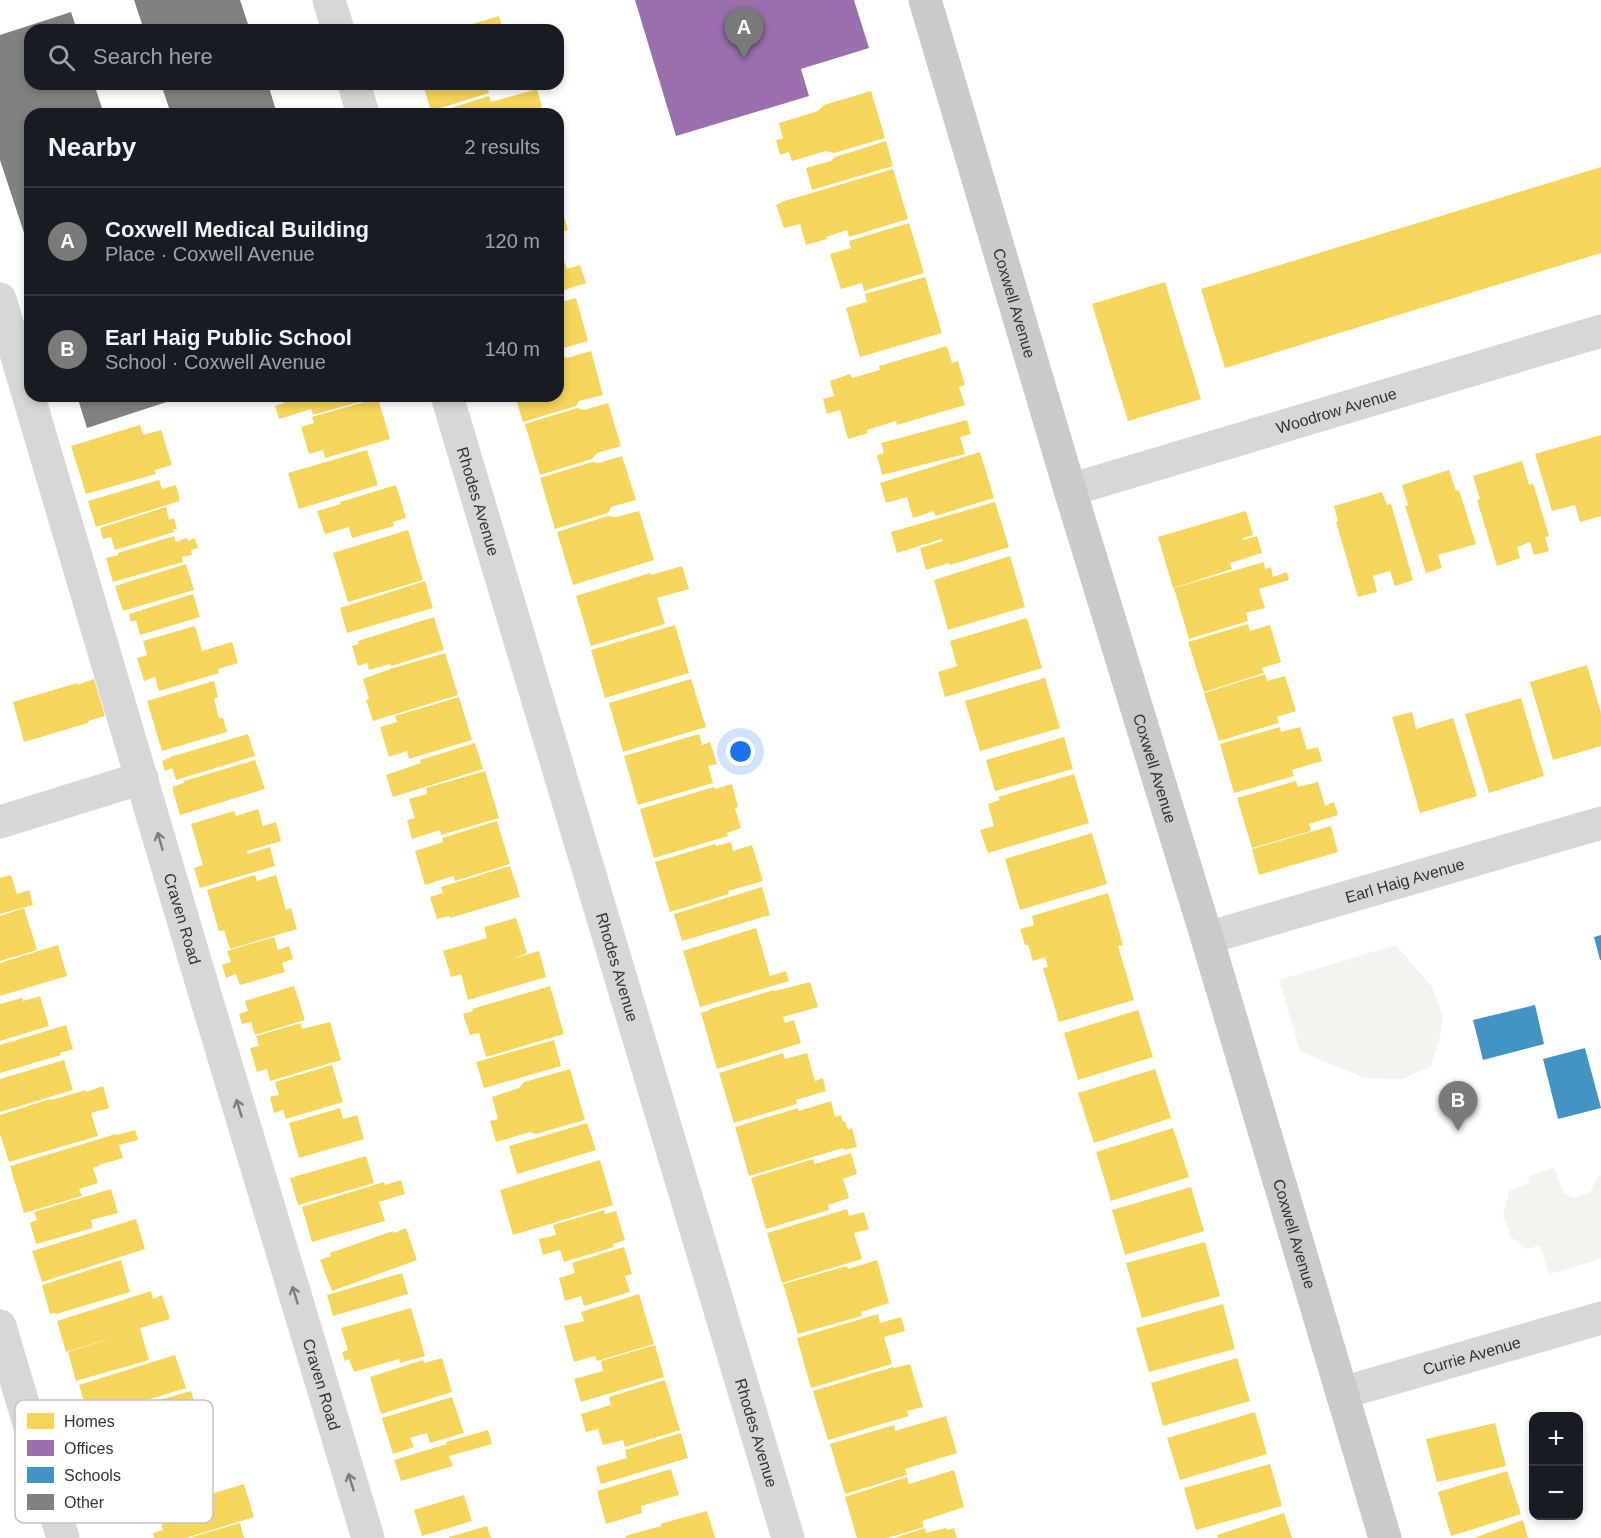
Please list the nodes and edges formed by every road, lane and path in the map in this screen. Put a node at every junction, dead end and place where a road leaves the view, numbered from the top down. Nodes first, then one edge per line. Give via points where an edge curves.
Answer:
1 (329, 0) edge
2 (925, 0) edge
3 (336, 24) edge
4 (356, 90) edge
5 (361, 108) edge
6 (0, 299) edge
7 (1601, 330) edge
8 (24, 380) edge
9 (31, 402) edge
10 (449, 402) edge
11 (1070, 490) junction
12 (142, 778) junction
13 (0, 822) edge
14 (1601, 823) edge
15 (1207, 938) junction
16 (1601, 1318) edge
17 (0, 1326) edge
18 (1342, 1393) junction
19 (22, 1400) edge
20 (59, 1523) edge
21 (63, 1538) edge
22 (368, 1538) edge
23 (788, 1538) edge
24 (1385, 1538) edge

1 - 3 street
2 - 11 main road, Coxwell Avenue
4 - 5 street
6 - 8 street, Craven Road
7 - 11 street, Woodrow Avenue
9 - 12 street, Craven Road
10 - 23 street, Rhodes Avenue
11 - 15 main road, Coxwell Avenue
12 - 13 street
22 -> 12 street, Craven Road
14 - 15 street, Earl Haig Avenue
15 - 18 main road, Coxwell Avenue
16 - 18 street, Currie Avenue
17 - 19 street
18 - 24 main road, Coxwell Avenue
20 - 21 street

